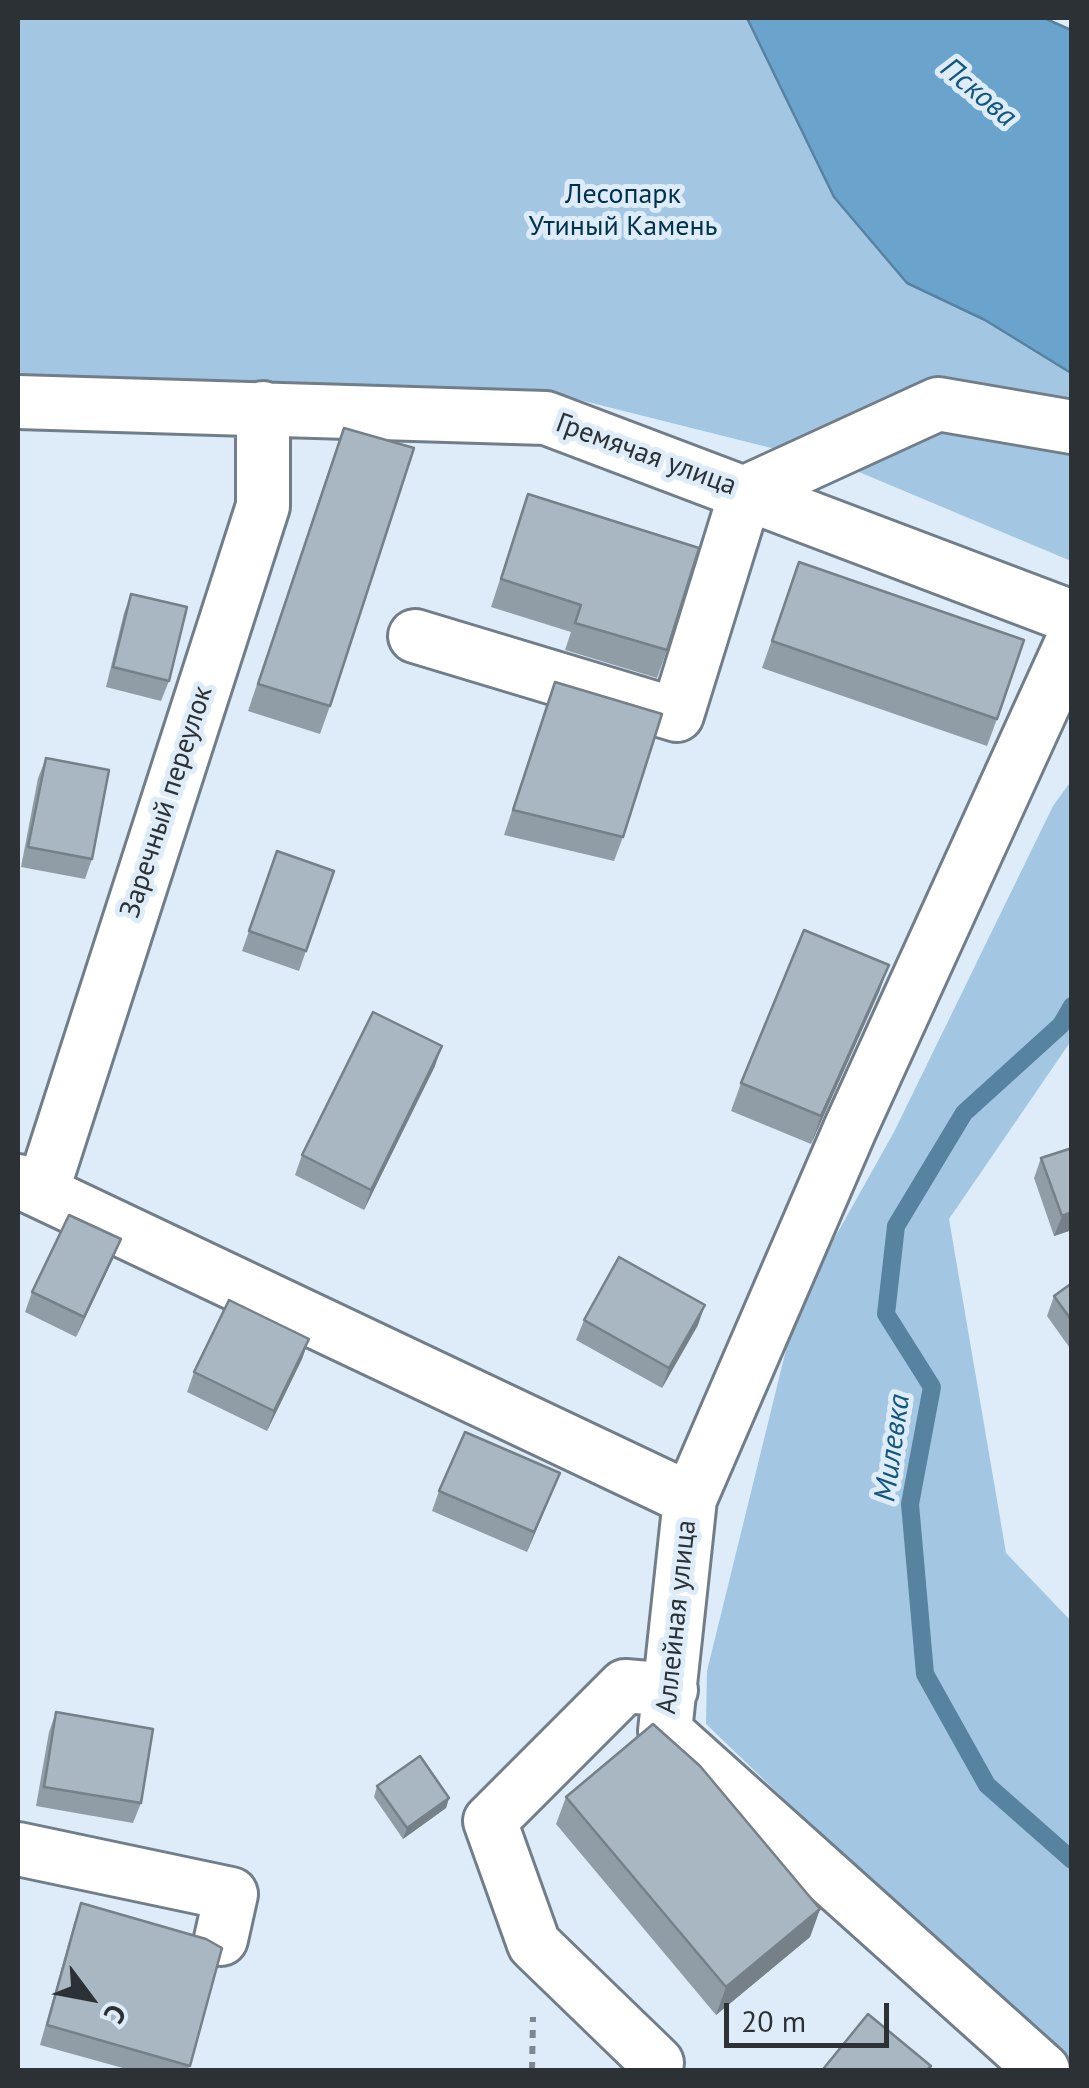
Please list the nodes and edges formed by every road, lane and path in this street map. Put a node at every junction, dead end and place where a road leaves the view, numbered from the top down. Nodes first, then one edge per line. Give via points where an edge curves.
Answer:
1 (18, 402) edge
2 (263, 408) junction
3 (1072, 427) edge
4 (746, 492) junction
5 (1072, 617) edge
6 (414, 636) dead end
7 (1072, 642) edge
8 (30, 1186) edge
9 (690, 1499) junction
10 (672, 1690) junction
11 (18, 1849) edge
12 (222, 1940) dead end
13 (657, 2063) dead end
14 (1043, 2070) edge

1 - 2 street, Гремячая улица
2 - 4 street, Гремячая улица via 546,418
2 - 8 street, Заречный переулок via 263,506
3 - 4 street via 938,404
4 - 5 street, Гремячая улица
4 - 6 street via 677,715
7 - 9 street
8 - 9 street, Аллейная улица
9 - 10 street, Аллейная улица
10 - 13 street via 625,1686 490,1820 534,1944
10 - 14 street, Аллейная улица via 665,1731
11 - 12 street via 231,1894

